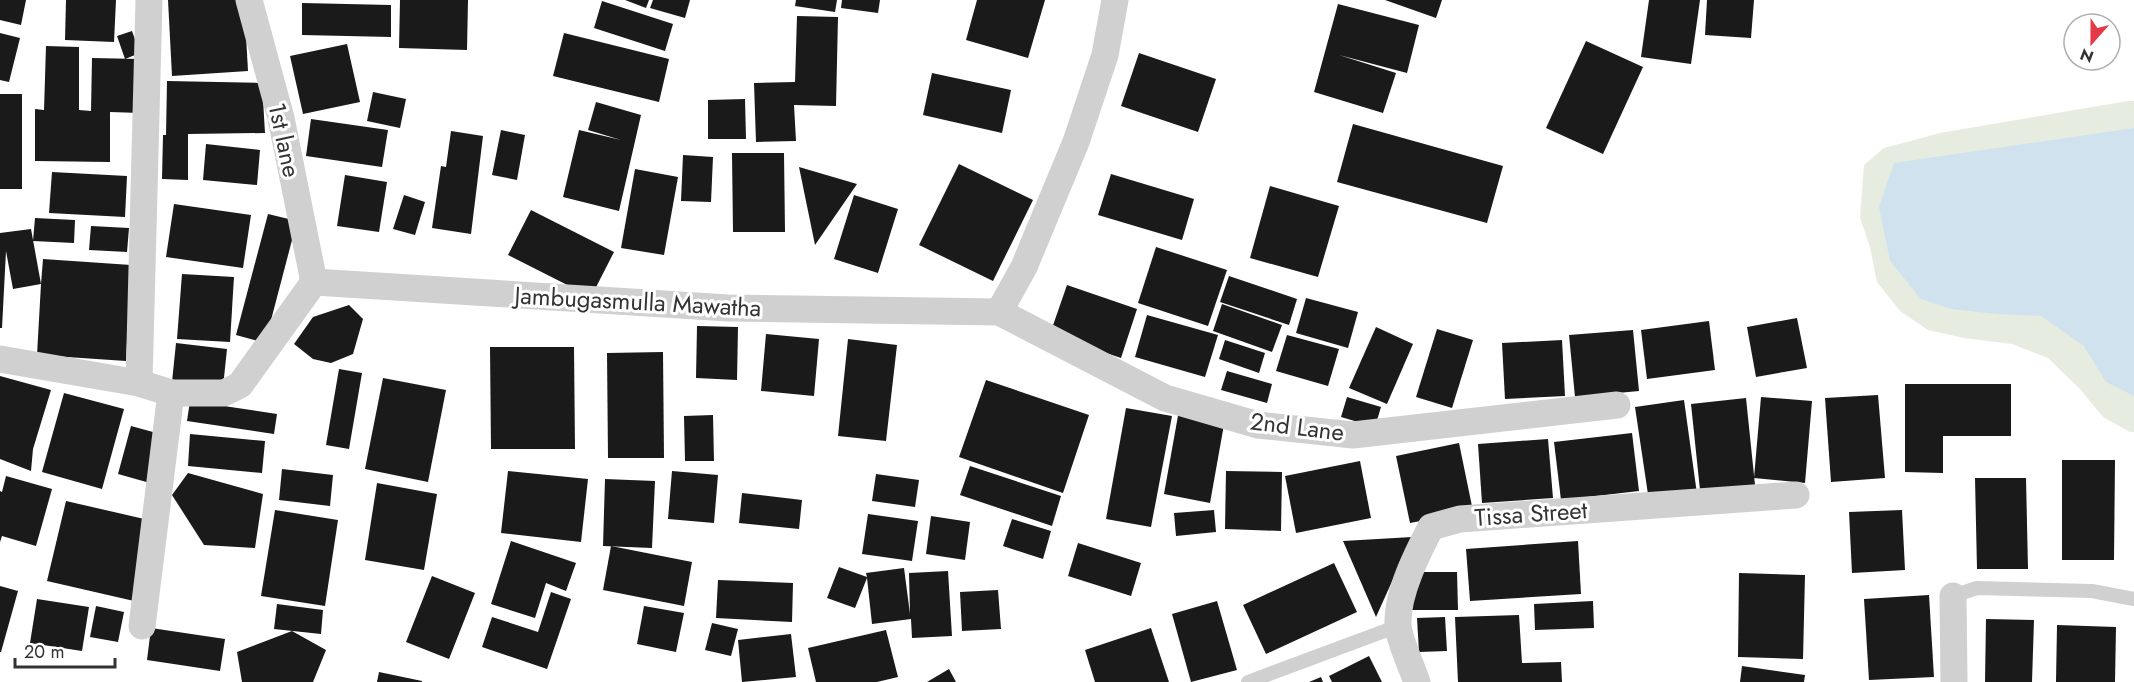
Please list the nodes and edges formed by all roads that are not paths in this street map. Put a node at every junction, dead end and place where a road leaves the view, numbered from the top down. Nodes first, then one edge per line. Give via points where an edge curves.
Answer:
1 (149, 0) edge
2 (249, 0) edge
3 (1115, 0) edge
4 (314, 282) junction
5 (999, 312) junction
6 (0, 358) edge
7 (139, 383) junction
8 (171, 393) junction
9 (1617, 405) dead end
10 (1796, 495) dead end
11 (1953, 596) joint
12 (2134, 598) edge
13 (142, 626) dead end
14 (1398, 626) junction
15 (1248, 682) edge
16 (1417, 682) edge
17 (1954, 682) edge

1 - 7 street
2 - 4 street, 1st lane via 281,118
3 - 5 street via 1105,55 1076,142 1024,267
4 - 5 street, Jambugasmulla Mawatha via 728,308
4 - 8 street via 240,385 224,393
5 - 9 street, 2nd Lane via 1165,398 1258,425 1353,435
6 - 7 street
7 - 8 street
8 - 13 street
10 - 14 street, Tissa Street via 1460,519 1431,527 1415,558
11 - 12 lane via 1977,588 2092,591
11 - 17 street
14 - 15 lane
14 - 16 street, Tissa Street

